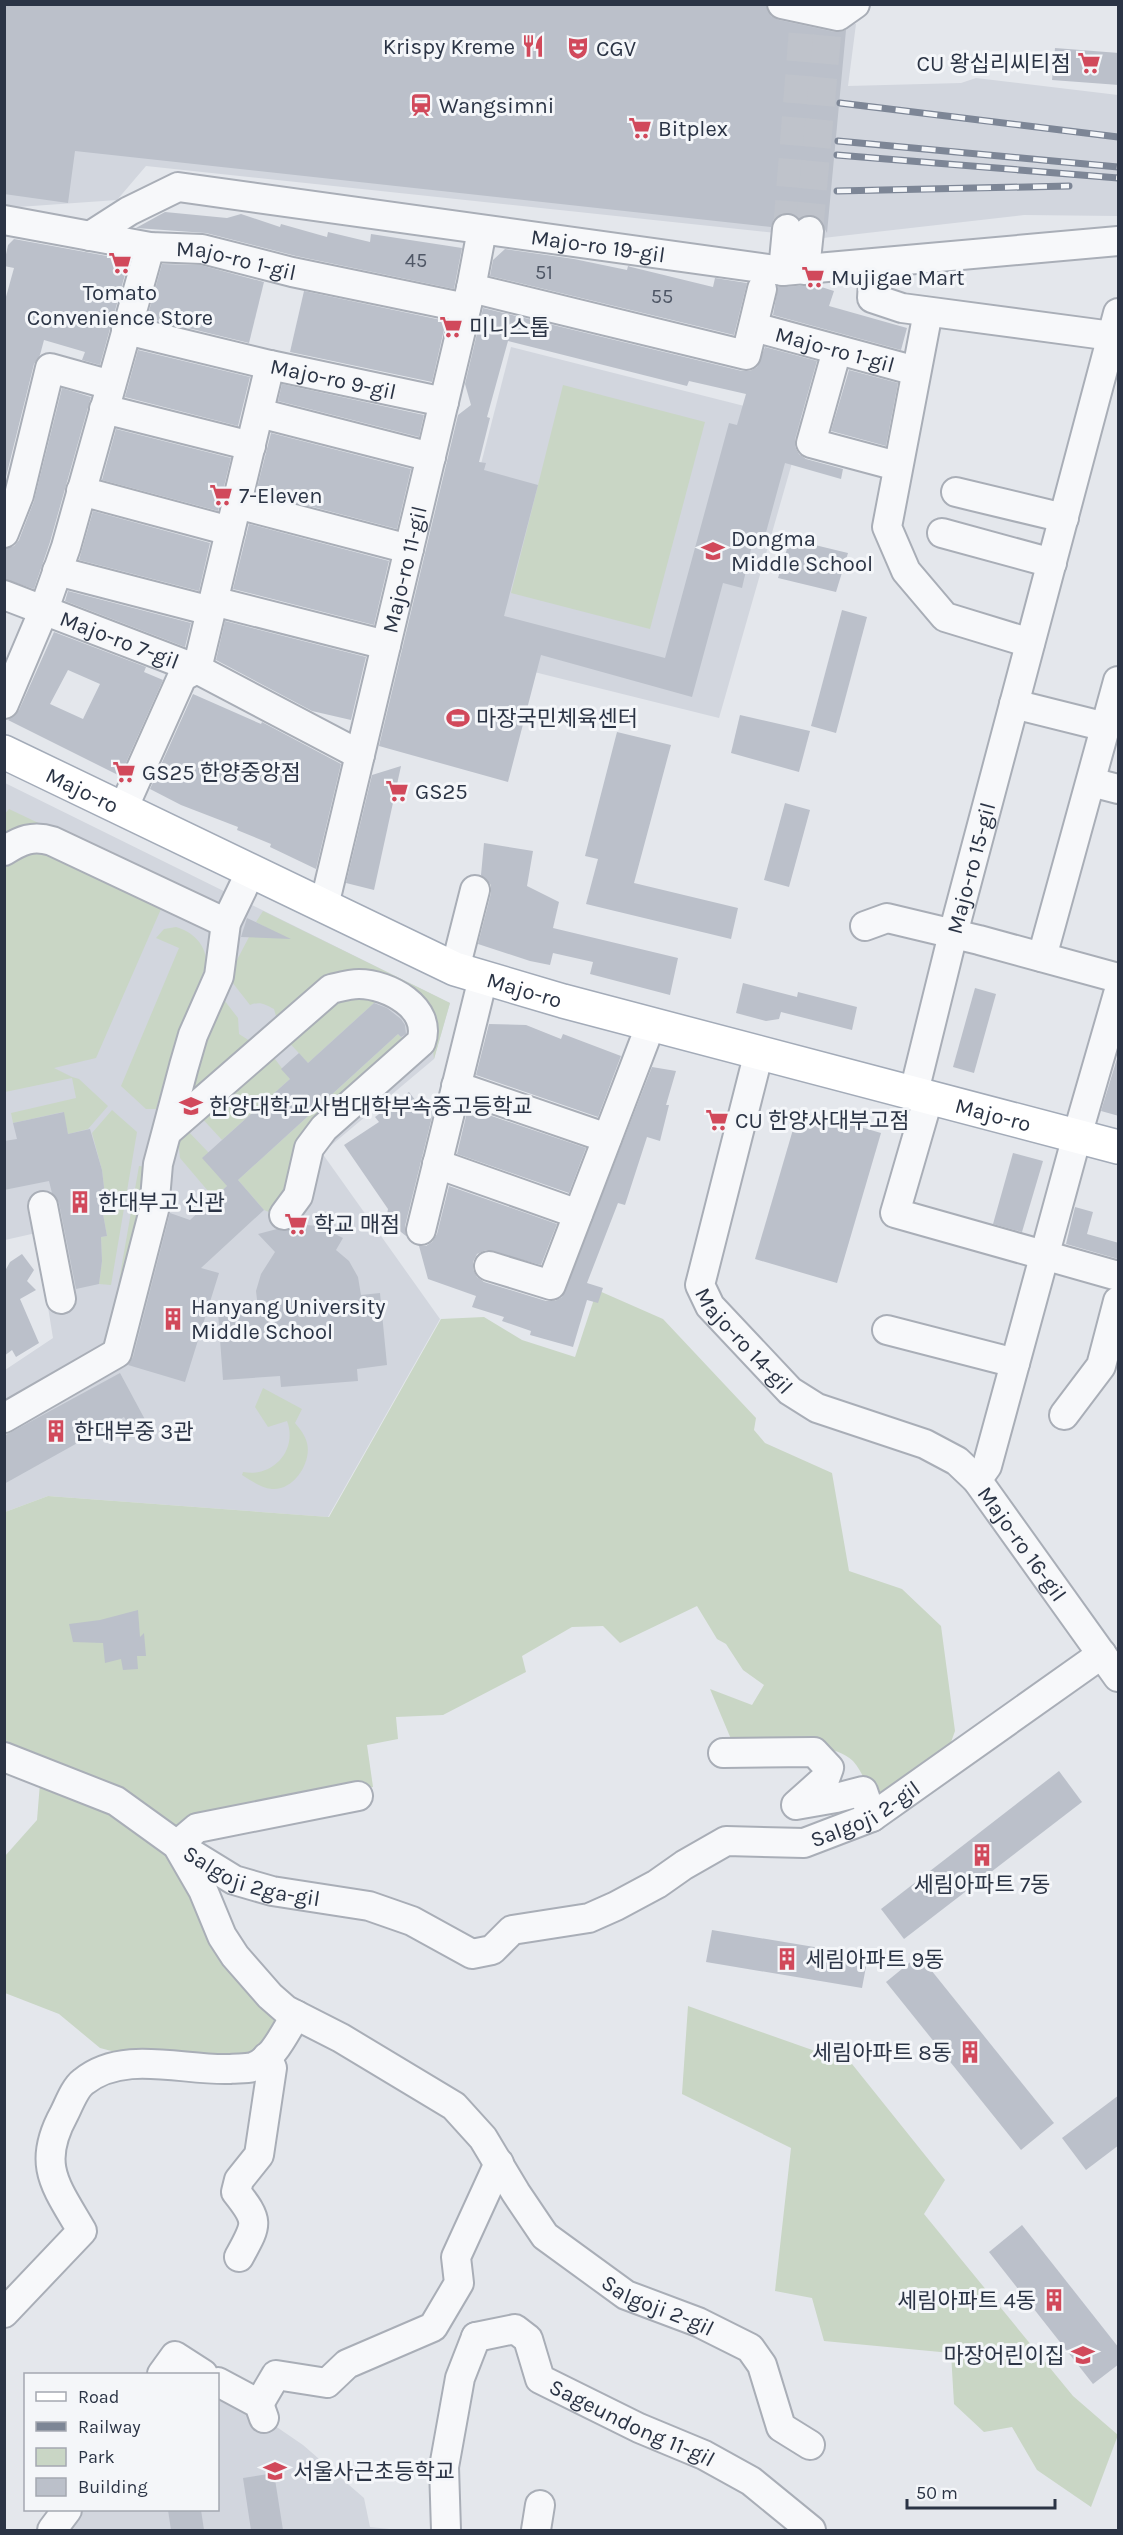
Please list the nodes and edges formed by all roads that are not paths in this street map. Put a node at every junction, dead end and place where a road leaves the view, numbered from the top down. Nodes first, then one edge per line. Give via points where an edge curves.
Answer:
1 (782, 4) edge
2 (855, 4) edge
3 (4, 220) edge
4 (482, 230) junction
5 (798, 230) tunnel mouth
6 (90, 237) junction
7 (1119, 242) edge
8 (150, 247) junction
9 (874, 264) junction
10 (783, 277) junction
11 (469, 298) junction
12 (928, 312) junction
13 (1115, 325) edge
14 (754, 327) junction
15 (126, 330) junction
16 (837, 350) junction
17 (270, 365) junction
18 (916, 371) junction
19 (108, 397) junction
20 (444, 402) junction
21 (259, 413) junction
22 (250, 446) junction
23 (431, 457) junction
24 (897, 465) junction
25 (81, 491) junction
26 (956, 492) dead end
27 (237, 504) junction
28 (1064, 518) junction
29 (230, 531) junction
30 (4, 533) edge
31 (942, 533) dead end
32 (409, 549) junction
33 (1052, 563) junction
34 (57, 571) junction
35 (4, 595) edge
36 (212, 606) junction
37 (43, 612) junction
38 (1030, 643) junction
39 (386, 645) junction
40 (197, 669) junction
41 (1119, 681) edge
42 (1014, 704) junction
43 (4, 705) edge
44 (1106, 726) junction
45 (4, 752) edge
46 (360, 755) junction
47 (1090, 782) junction
48 (1119, 789) edge
49 (123, 809) junction
50 (4, 851) edge
51 (251, 871) junction
52 (475, 890) dead end
53 (324, 906) junction
54 (226, 923) junction
55 (865, 926) dead end
56 (953, 934) junction
57 (1042, 957) junction
58 (469, 974) junction
59 (1119, 978) edge
60 (1119, 994) edge
61 (651, 1024) junction
62 (759, 1052) junction
63 (456, 1086) junction
64 (921, 1094) junction
65 (168, 1131) junction
66 (1077, 1136) junction
67 (607, 1138) junction
68 (1119, 1147) edge
69 (437, 1164) junction
70 (43, 1206) dead end
71 (578, 1214) junction
72 (284, 1215) dead end
73 (421, 1230) dead end
74 (1045, 1254) junction
75 (489, 1266) dead end
76 (1119, 1275) edge
77 (62, 1299) dead end
78 (1119, 1301) edge
79 (887, 1329) dead end
80 (1015, 1363) junction
81 (1064, 1415) dead end
82 (4, 1418) edge
83 (977, 1480) junction
84 (1102, 1654) junction
85 (1119, 1677) edge
86 (723, 1753) dead end
87 (4, 1757) edge
88 (358, 1796) dead end
89 (872, 1817) junction
90 (177, 1845) junction
91 (472, 1954) joint
92 (296, 2015) junction
93 (267, 2057) junction
94 (499, 2163) junction
95 (239, 2257) dead end
96 (4, 2313) edge
97 (434, 2324) junction
98 (476, 2337) junction
99 (168, 2366) edge
100 (199, 2373) edge
101 (219, 2383) edge
102 (810, 2445) dead end
103 (66, 2511) edge
104 (52, 2530) edge
105 (447, 2530) edge
106 (811, 2530) edge

1 - 2 street via 838,16
3 - 6 street, Majo-ro 1-gil
4 - 6 street, Majo-ro 19-gil via 178,187 129,211
4 - 10 street, Majo-ro 19-gil
4 - 11 street, Majo-ro 11-gil
5 - 10 street, Majo-ro 1-gil
6 - 8 street, Majo-ro 1-gil
7 - 9 street, Majo-ro 19-gil
8 - 11 street, Majo-ro 1-gil via 202,249 292,272
8 - 15 street, Majo-ro 7-gil
9 - 10 street, Majo-ro 19-gil
9 - 12 street via 872,298
10 - 14 street, Majo-ro 1-gil
11 - 14 street, Majo-ro 1-gil via 746,355
11 - 20 street, Majo-ro 11-gil
12 - 13 street
12 - 18 street
13 - 28 street, Majo-ro 15-gil
14 - 16 street, Majo-ro 1-gil
15 - 17 street
15 - 19 street, Majo-ro 7-gil
16 - 18 street, Majo-ro 1-gil
16 - 24 street via 811,443
17 - 20 street, Majo-ro 9-gil
17 - 21 street, Majo-ro 9-gil
18 - 24 street
19 - 22 street
19 - 25 street, Majo-ro 7-gil
19 - 30 street via 50,368 19,495
20 - 23 street, Majo-ro 11-gil
21 - 22 street, Majo-ro 9-gil
21 - 23 street, Majo-ro 9-gil
22 - 27 street, Majo-ro 9-gil
23 - 32 street, Majo-ro 11-gil
24 - 38 street via 887,527 906,571 945,617
25 - 29 street
25 - 34 street, Majo-ro 7-gil
26 - 28 street
27 - 29 street, Majo-ro 9-gil
27 - 32 street
28 - 33 street, Majo-ro 15-gil
29 - 36 street, Majo-ro 9-gil
31 - 33 street
32 - 39 street, Majo-ro 11-gil
33 - 38 street, Majo-ro 15-gil
34 - 36 street, Majo-ro 7-gil
34 - 37 street, Majo-ro 7-gil
35 - 37 street
36 - 39 street
36 - 40 street, Majo-ro 9-gil
37 - 40 street, Majo-ro 7-gil
37 - 43 street, Majo-ro 7-gil
38 - 42 street, Majo-ro 15-gil
39 - 46 street, Majo-ro 11-gil
40 - 46 street
40 - 49 street via 182,677
41 - 44 street
42 - 44 street
42 - 56 street, Majo-ro 15-gil
44 - 47 street
45 - 49 main road, Majo-ro
46 - 53 street, Majo-ro 11-gil
47 - 48 street
47 - 57 street
49 - 51 main road, Majo-ro
50 - 54 street via 25,839 52,841
51 - 53 main road, Majo-ro
51 - 54 street
52 - 58 street
53 - 58 main road, Majo-ro
54 - 65 street via 219,976 193,1035
55 - 56 street via 887,918
56 - 57 street
56 - 64 street, Majo-ro 15-gil
57 - 59 street
58 - 61 main road, Majo-ro
58 - 63 street
60 - 66 street
61 - 62 main road, Majo-ro
61 - 67 street
62 - 64 main road, Majo-ro
62 - 83 street, Majo-ro 14-gil via 700,1285 710,1306 790,1390 817,1408 925,1444 957,1461
63 - 67 street
63 - 69 street
64 - 66 main road, Majo-ro
64 - 74 street via 895,1213
65 - 72 street via 331,989 361,984 383,988 404,998 421,1021 421,1042 324,1128 309,1148 298,1196
65 - 82 street via 158,1164 154,1210 117,1353
66 - 68 main road, Majo-ro
66 - 74 street, Majo-ro 16-gil
67 - 71 street
69 - 71 street
69 - 73 street
70 - 77 street
71 - 75 street via 551,1285
74 - 76 street
74 - 80 street, Majo-ro 16-gil
78 - 81 street via 1101,1366
79 - 80 street
80 - 83 street, Majo-ro 16-gil via 987,1466
83 - 84 street, Majo-ro 16-gil
84 - 85 street, Majo-ro 16-gil
84 - 89 street, Salgoji 2-gil
86 - 89 street via 814,1752 829,1768 825,1779 796,1805 863,1791
87 - 90 street via 116,1801
88 - 90 street, Salgoji 2ga-gil via 196,1828
89 - 91 street, Salgoji 2-gil via 804,1843 726,1841 616,1906 589,1918 512,1929 492,1950
90 - 91 street, Salgoji 2ga-gil via 234,1880 272,1891 369,1906 412,1920
90 - 92 street, Salgoji 2-gil via 235,1956 270,1996
92 - 93 street
92 - 94 street, Salgoji 2-gil via 448,2103 483,2138
93 - 95 street via 272,2068 260,2155 239,2180 236,2192 252,2212 255,2228
93 - 96 street via 253,2067 236,2068 113,2066 81,2083 58,2124 48,2159 55,2184 82,2231
94 - 97 street via 456,2257 459,2283
94 - 102 street, Salgoji 2-gil via 545,2236 626,2295 698,2322 750,2348 762,2365 781,2427
97 - 98 street via 468,2326
97 - 101 street via 348,2364 327,2383 276,2375 261,2411
98 - 105 street via 460,2378 444,2467
98 - 106 street, Sageundong 11-gil via 515,2329 528,2338 540,2379 744,2477
99 - 100 street
103 - 104 street

